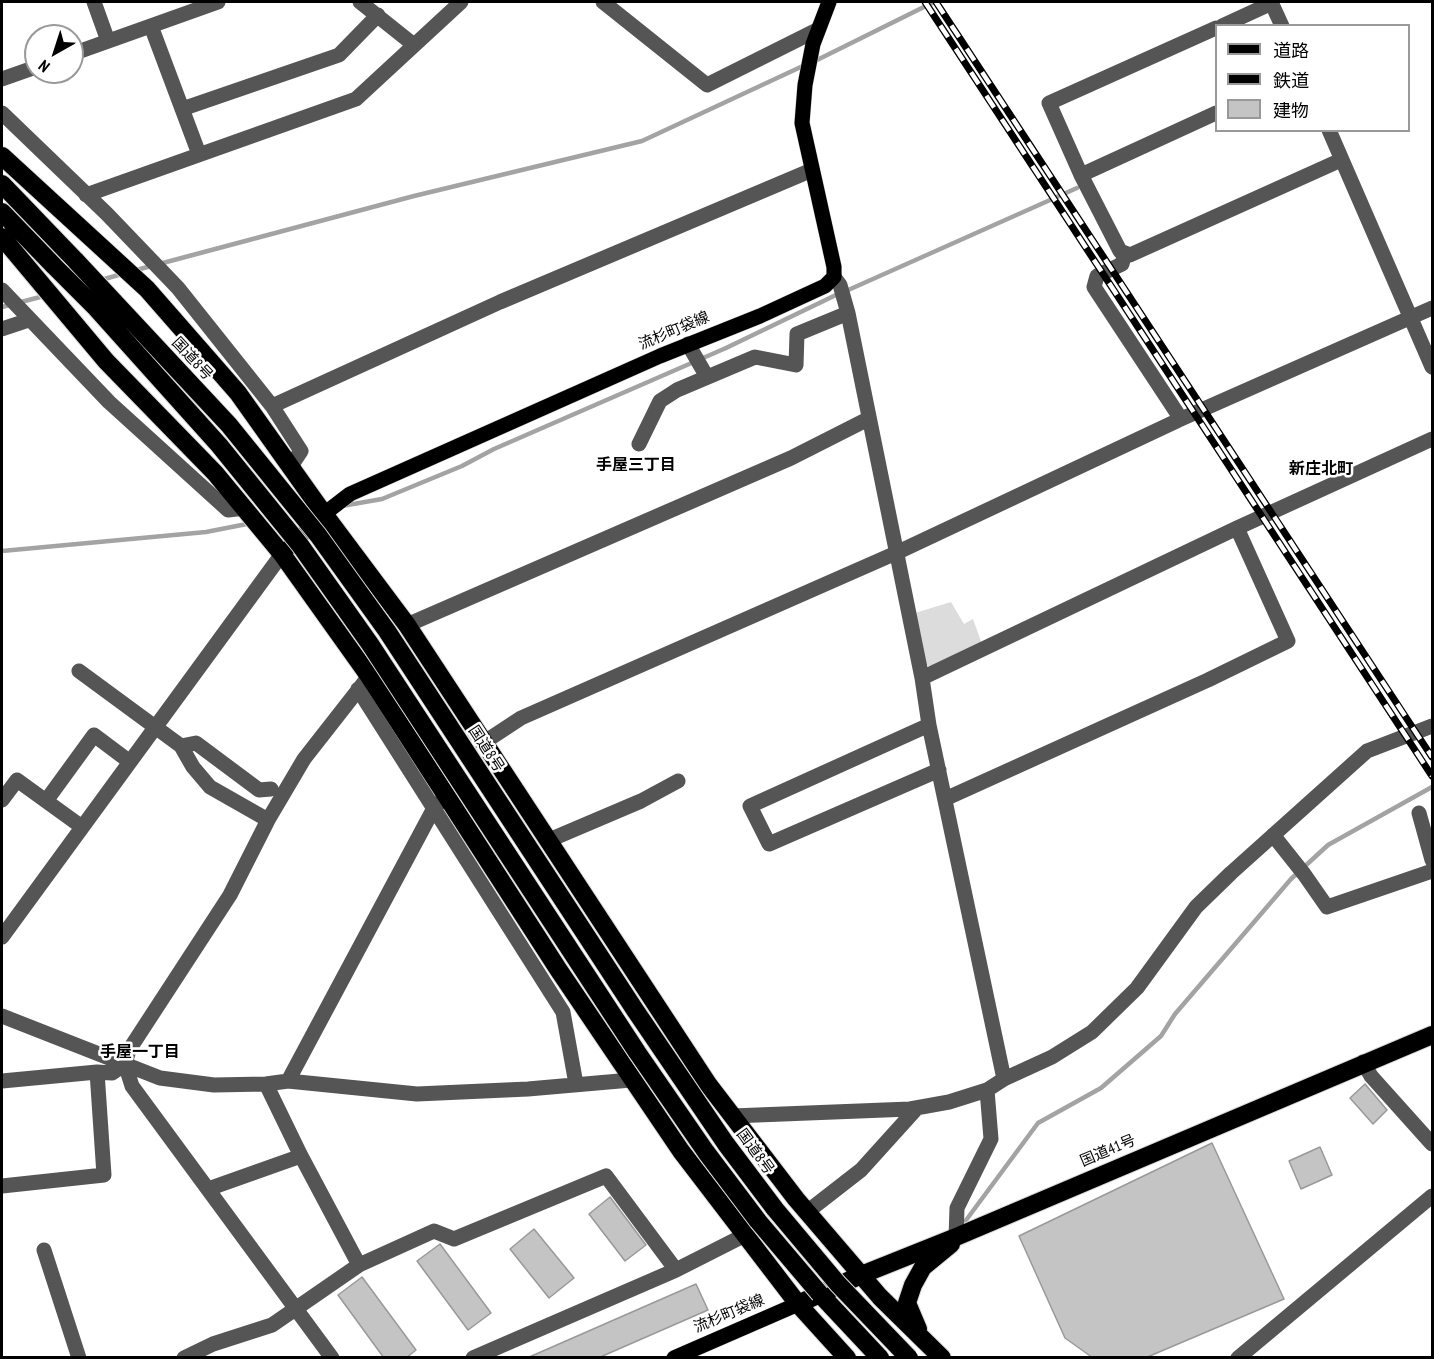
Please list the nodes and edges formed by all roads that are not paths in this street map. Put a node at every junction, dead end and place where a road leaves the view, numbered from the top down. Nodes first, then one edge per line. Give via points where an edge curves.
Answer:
1 (94, 2) edge
2 (218, 2) edge
3 (360, 2) edge
4 (461, 2) edge
5 (603, 2) edge
6 (829, 2) edge
7 (1271, 2) edge
8 (378, 15) junction
9 (1226, 24) edge
10 (1281, 24) edge
11 (151, 26) junction
12 (1215, 28) edge
13 (815, 37) junction
14 (108, 41) junction
15 (414, 45) junction
16 (84, 50) edge
17 (24, 71) edge
18 (2, 79) edge
19 (182, 109) junction
20 (2, 113) edge
21 (1215, 113) edge
22 (1330, 132) edge
23 (200, 154) junction
24 (2, 156) edge
25 (1341, 160) junction
26 (812, 170) junction
27 (1081, 175) junction
28 (2, 184) edge
29 (86, 195) junction
30 (2, 212) edge
31 (2, 237) edge
32 (1125, 253) junction
33 (834, 277) junction
34 (2, 290) edge
35 (1432, 308) edge
36 (848, 313) junction
37 (1412, 318) junction
38 (29, 320) junction
39 (2, 329) edge
40 (691, 348) junction
41 (1432, 367) edge
42 (705, 373) junction
43 (272, 406) junction
44 (868, 419) junction
45 (1181, 419) junction
46 (1432, 439) edge
47 (639, 444) dead end
48 (291, 466) junction
49 (245, 508) junction
50 (324, 514) junction
51 (1237, 528) junction
52 (896, 553) junction
53 (282, 554) junction
54 (407, 625) junction
55 (79, 671) dead end
56 (921, 678) junction
57 (364, 683) junction
58 (929, 725) junction
59 (1432, 726) edge
60 (155, 727) junction
61 (483, 743) junction
62 (181, 746) junction
63 (130, 762) junction
64 (939, 770) junction
65 (678, 782) dead end
66 (271, 789) dead end
67 (945, 799) junction
68 (2, 800) edge
69 (46, 801) junction
70 (440, 802) junction
71 (1419, 813) dead end
72 (268, 820) junction
73 (82, 827) junction
74 (1273, 835) junction
75 (547, 840) junction
76 (1432, 860) edge
77 (1432, 871) edge
78 (2, 937) edge
79 (2, 1016) edge
80 (1432, 1035) edge
81 (1363, 1062) junction
82 (125, 1064) junction
83 (96, 1072) junction
84 (1004, 1079) junction
85 (631, 1080) junction
86 (2, 1081) edge
87 (288, 1081) junction
88 (266, 1084) junction
89 (576, 1084) junction
90 (987, 1090) junction
91 (917, 1108) junction
92 (732, 1116) junction
93 (1432, 1144) edge
94 (301, 1156) junction
95 (2, 1186) edge
96 (208, 1189) junction
97 (1432, 1196) edge
98 (807, 1212) junction
99 (961, 1234) junction
100 (746, 1235) junction
101 (44, 1250) dead end
102 (359, 1266) junction
103 (676, 1270) junction
104 (861, 1275) junction
105 (798, 1304) junction
106 (297, 1310) junction
107 (925, 1340) junction
108 (79, 1358) edge
109 (184, 1358) edge
110 (332, 1358) edge
111 (473, 1358) edge
112 (674, 1358) edge
113 (847, 1358) edge
114 (880, 1358) edge
115 (909, 1358) edge
116 (942, 1358) edge
117 (1238, 1358) edge

1 - 14 street
2 - 11 street
3 - 8 street
4 - 15 street
5 - 13 street via 707,85
6 - 13 main road
7 - 9 street
7 - 10 street
8 - 15 street
8 - 19 street via 339,55
11 - 14 street
11 - 19 street
12 - 27 street via 1049,103
13 - 26 main road via 802,123
14 - 16 street
15 - 23 street via 356,99
17 - 18 street
19 - 23 street
20 - 29 street
21 - 27 street
22 - 25 street
23 - 29 street
24 - 48 highway via 147,289 238,393
25 - 32 street via 1130,255
25 - 37 street
26 - 33 main road
26 - 43 street via 500,302
27 - 32 street via 1120,251
28 - 115 highway, 国道8号, bridge via 229,425 318,535 387,631 726,1144 838,1284
29 - 43 street via 178,288
30 - 114 highway, bridge via 212,436 300,545 370,644 706,1152 758,1221
31 - 49 highway via 106,361
32 - 45 street via 1122,264 1097,276 1094,287
33 - 36 street
33 - 40 main road, 流杉町袋線 via 825,286
34 - 38 street
35 - 37 street
36 - 42 street via 797,334 796,365 755,357
36 - 44 street
37 - 41 street
37 - 45 street
38 - 39 street
38 - 49 street via 109,402 228,510
40 - 42 street
40 - 50 main road, 流杉町袋線 via 350,494
42 - 47 street via 660,401
43 - 48 street via 301,451
44 - 52 street
44 - 54 street via 791,458
45 - 52 street
46 - 51 street
48 - 50 highway
49 - 53 highway
50 - 53 main road, 流杉町袋線
50 - 54 highway
51 - 56 street
51 - 67 street via 1288,641
52 - 56 street
52 - 61 street via 521,718
53 - 57 highway
53 - 60 street
54 - 61 highway
55 - 60 street
56 - 58 street
57 - 70 highway
57 - 72 street via 304,759
58 - 64 street
58 - 64 street via 750,806 769,844
59 - 74 street via 1367,751
60 - 62 street
60 - 63 street
61 - 75 highway
62 - 66 street via 196,743 259,790
62 - 72 street via 210,787
63 - 69 street via 94,735
63 - 73 street
64 - 67 street
65 - 75 street
67 - 84 street
68 - 69 street via 17,780
69 - 73 street
70 - 85 highway
70 - 87 street
70 - 89 street via 564,1012
71 - 76 street
72 - 82 street via 230,895 129,1050
73 - 78 street
74 - 77 street via 1327,907
74 - 84 street via 1196,907 1137,988 1092,1032 1052,1057
75 - 92 highway
79 - 82 street
80 - 81 highway, 国道41号
81 - 93 street
81 - 99 highway, 国道41号
82 - 83 street via 112,1073
82 - 88 street via 160,1078 214,1085
82 - 96 street via 132,1086
83 - 86 street
83 - 95 street via 104,1175
84 - 90 street
85 - 89 street
85 - 100 highway
87 - 88 street
87 - 89 street via 417,1094
88 - 94 street
90 - 91 street
90 - 99 street via 990,1139 957,1208
91 - 92 street
91 - 98 street via 861,1170
92 - 98 highway
94 - 96 street
94 - 102 street
96 - 106 street
97 - 117 street
98 - 104 highway
99 - 104 highway, 国道41号
99 - 107 highway via 923,1267 912,1285 907,1303
100 - 103 street
100 - 105 highway
101 - 108 street
102 - 103 street via 434,1232 454,1239 606,1176
102 - 106 street
103 - 111 street
104 - 105 highway, 国道41号
104 - 107 highway
105 - 112 main road, 流杉町袋線
105 - 113 highway
106 - 109 street via 272,1325
106 - 110 street
107 - 116 highway

